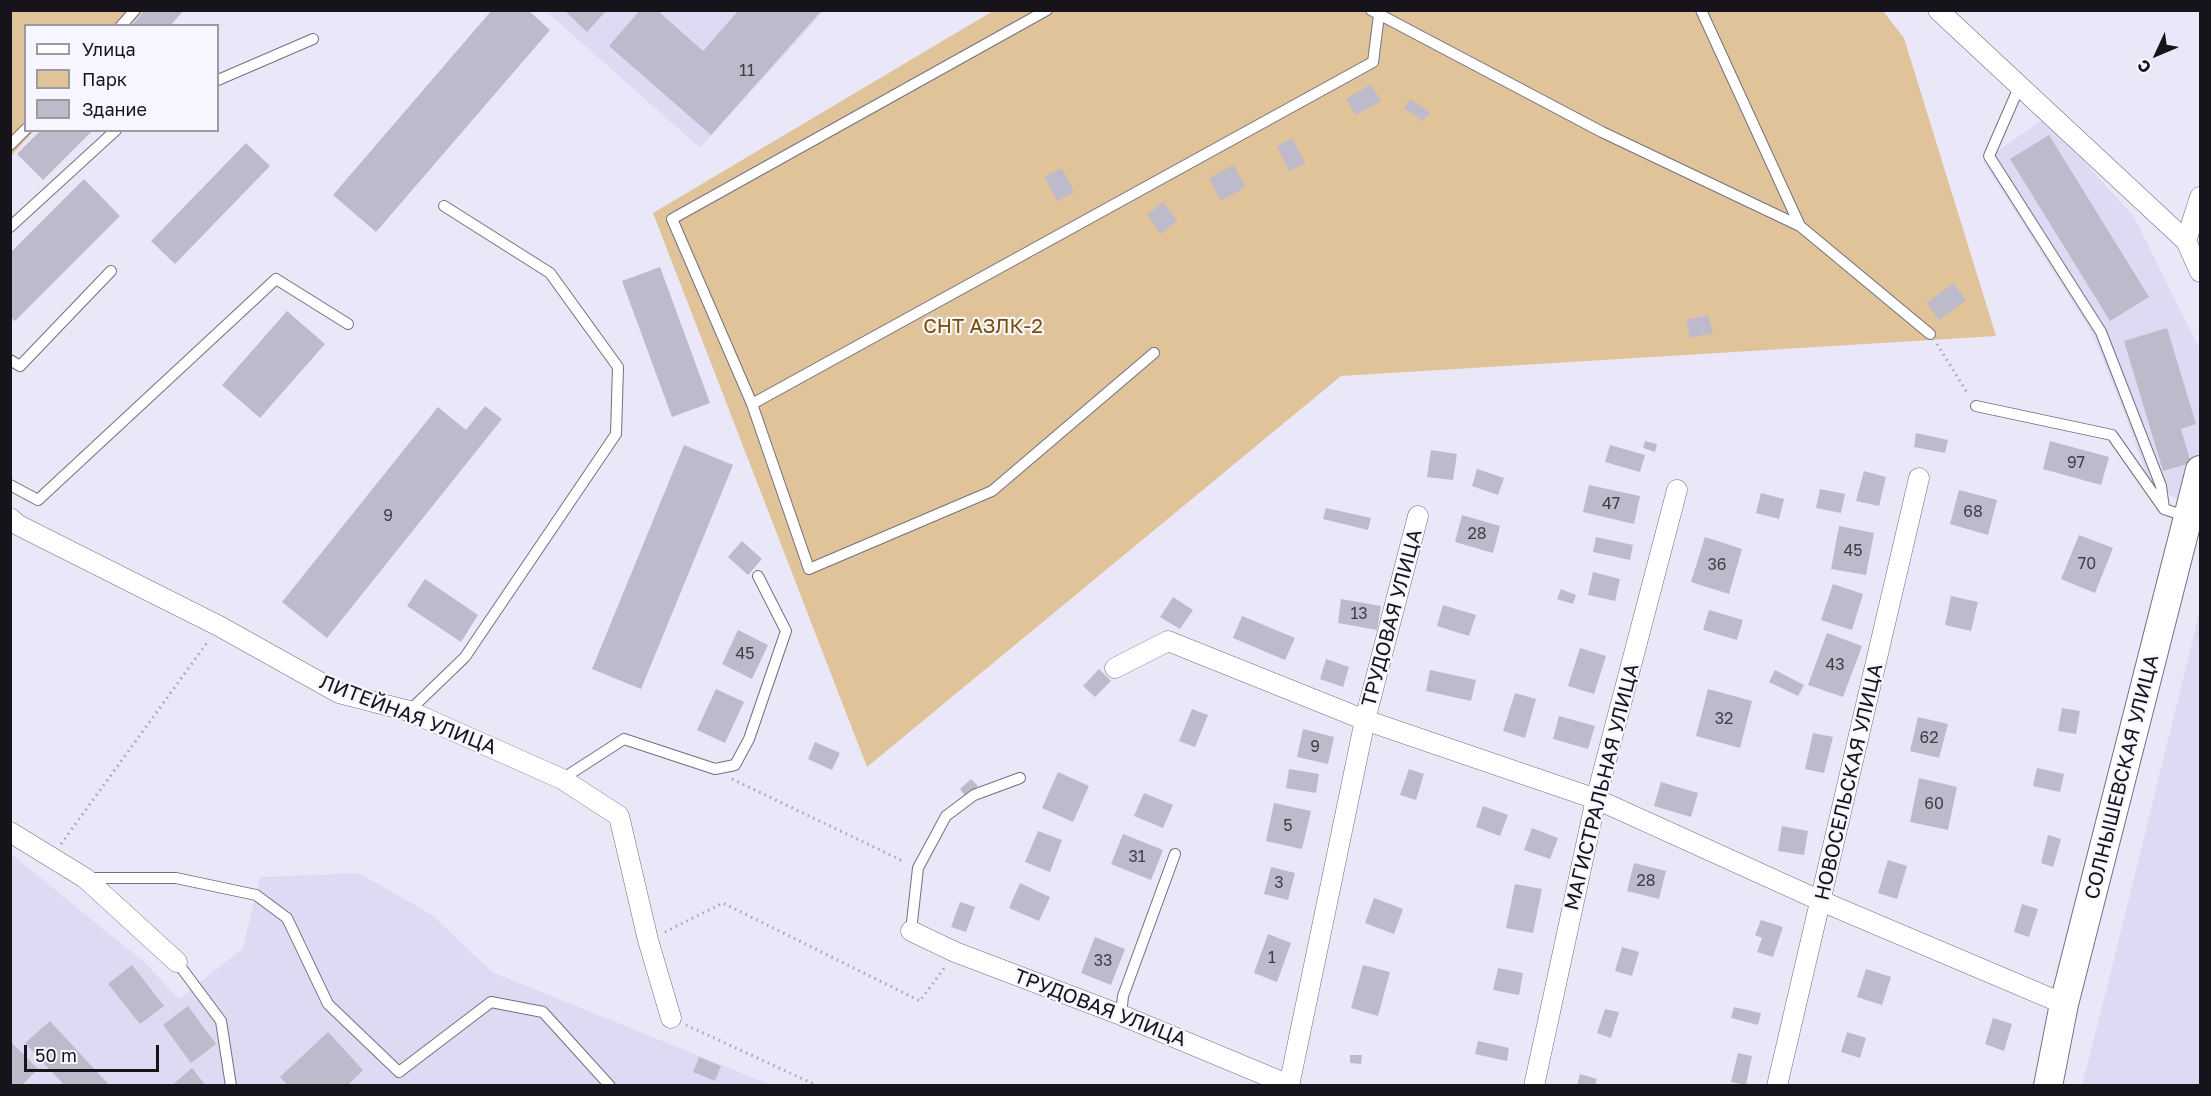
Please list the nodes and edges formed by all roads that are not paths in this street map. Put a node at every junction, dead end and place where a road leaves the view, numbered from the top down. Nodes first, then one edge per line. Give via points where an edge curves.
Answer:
1 (135, 10) edge
2 (1047, 10) edge
3 (1701, 10) edge
4 (1938, 10) edge
5 (1375, 13) edge
6 (123, 24) edge
7 (313, 39) dead end
8 (219, 80) edge
9 (2020, 85) junction
10 (24, 131) edge
11 (114, 132) edge
12 (10, 146) edge
13 (2200, 198) edge
14 (444, 206) dead end
15 (1800, 226) junction
16 (10, 227) edge
17 (2186, 241) junction
18 (111, 271) dead end
19 (2200, 272) edge
20 (348, 324) dead end
21 (1930, 334) road end
22 (1154, 353) dead end
23 (10, 360) edge
24 (752, 404) junction
25 (1976, 406) road end
26 (2200, 470) edge
27 (1919, 478) dead end
28 (10, 485) edge
29 (1677, 490) dead end
30 (2177, 513) junction
31 (1419, 516) dead end
32 (10, 518) edge
33 (758, 576) dead end
34 (1115, 668) dead end
35 (409, 711) junction
36 (1365, 720) junction
37 (1020, 778) dead end
38 (562, 779) junction
39 (1596, 799) junction
40 (10, 831) edge
41 (1175, 854) dead end
42 (85, 878) junction
43 (1821, 901) junction
44 (911, 931) joint
45 (177, 962) joint
46 (2064, 1004) junction
47 (1120, 1015) junction
48 (670, 1018) road end
49 (1289, 1085) edge
50 (231, 1086) edge
51 (610, 1086) edge
52 (1534, 1086) edge
53 (1777, 1086) edge
54 (2048, 1086) edge

1 - 6 lane
2 - 24 lane via 672,219
3 - 15 lane
4 - 9 street
5 - 15 lane via 1602,132
5 - 24 lane via 1373,62
7 - 8 lane
9 - 17 street
9 - 30 lane via 1989,156 2101,332 2161,486
10 - 12 lane
11 - 16 lane
13 - 17 street
14 - 35 lane via 550,273 618,367 616,434 465,657
15 - 21 lane
17 - 19 street
18 - 23 lane via 20,366
20 - 28 lane via 276,279 38,500
22 - 24 lane via 992,491 809,569
25 - 30 lane via 2112,435
26 - 30 street, СОЛНЫШЕВСКАЯ УЛИЦА
27 - 43 street, НОВОСЕЛЬСКАЯ УЛИЦА
29 - 39 street, МАГИСТРАЛЬНАЯ УЛИЦА
30 - 46 street, СОЛНЫШЕВСКАЯ УЛИЦА
31 - 36 street, ТРУДОВАЯ УЛИЦА
32 - 35 street, ЛИТЕЙНАЯ УЛИЦА via 339,693
33 - 38 lane via 786,631 749,739 735,765 715,769 624,739
34 - 36 street, ТРУДОВАЯ УЛИЦА via 1168,641
35 - 38 street, ЛИТЕЙНАЯ УЛИЦА
36 - 39 street
36 - 49 street, ТРУДОВАЯ УЛИЦА
37 - 44 lane via 974,795 946,816 918,868
38 - 48 street, ЛИТЕЙНАЯ УЛИЦА via 619,816
39 - 43 street
39 - 52 street, МАГИСТРАЛЬНАЯ УЛИЦА
40 - 42 street
41 - 47 lane via 1123,996
42 - 45 street
42 - 51 lane via 176,878 256,895 287,918 328,1004 399,1072 491,1002 543,1012
43 - 46 street
43 - 53 street, НОВОСЕЛЬСКАЯ УЛИЦА
44 - 47 street, ТРУДОВАЯ УЛИЦА via 955,952
45 - 50 lane via 221,1021
46 - 54 street, СОЛНЫШЕВСКАЯ УЛИЦА
47 - 49 street, ТРУДОВАЯ УЛИЦА

